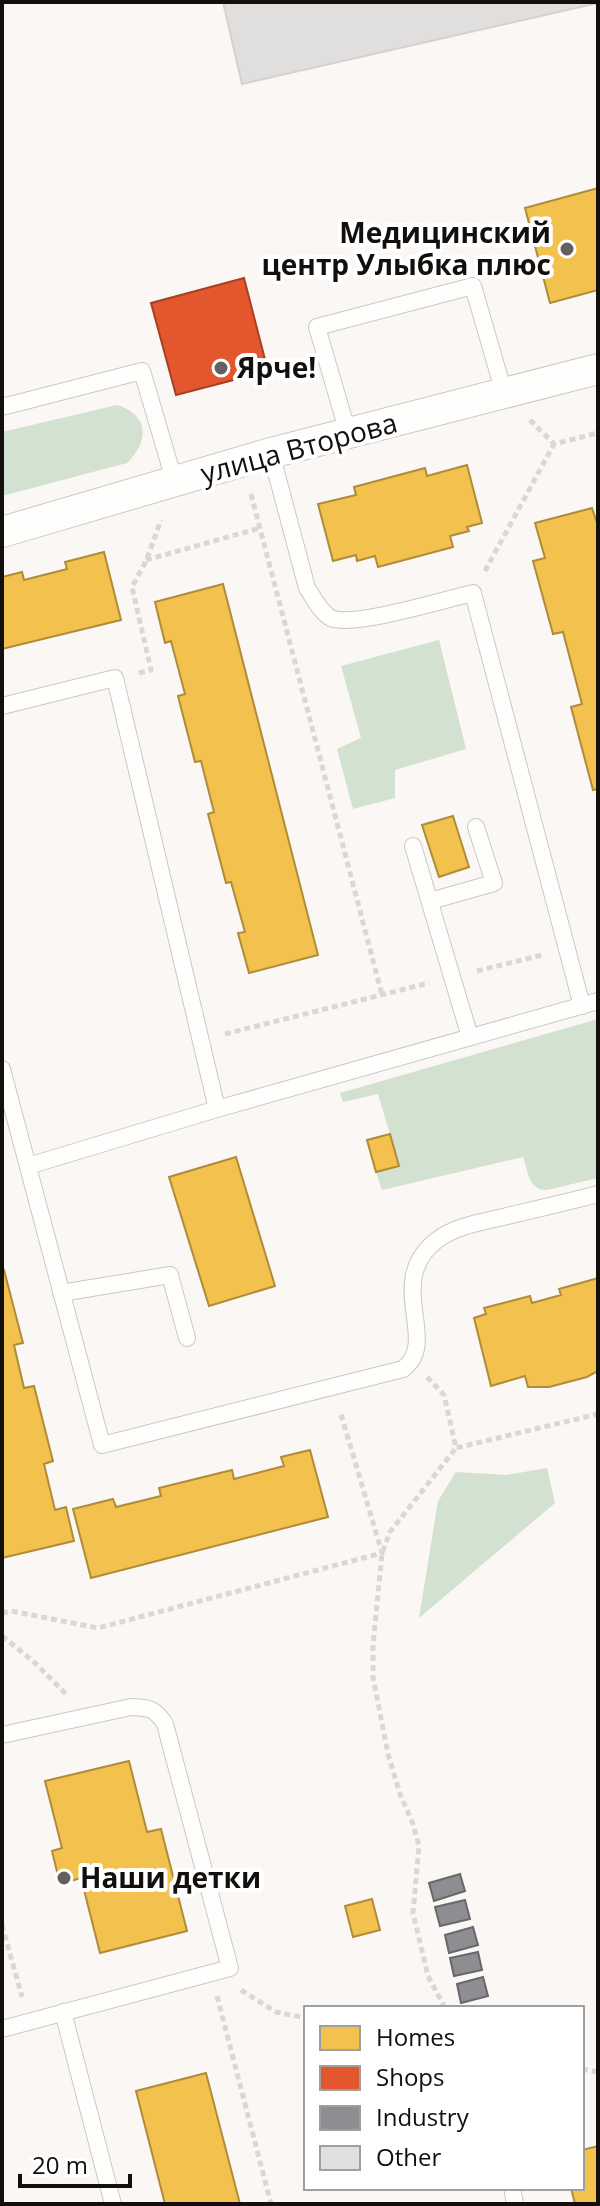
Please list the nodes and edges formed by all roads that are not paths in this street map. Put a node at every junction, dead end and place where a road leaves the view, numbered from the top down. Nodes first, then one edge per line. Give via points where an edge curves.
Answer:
1 (598, 369) edge
2 (504, 393) junction
3 (2, 407) edge
4 (348, 433) junction
5 (271, 453) junction
6 (175, 483) junction
7 (2, 532) edge
8 (2, 706) edge
9 (476, 827) dead end
10 (413, 846) dead end
11 (430, 901) junction
12 (590, 1003) edge
13 (470, 1037) junction
14 (2, 1069) edge
15 (217, 1109) junction
16 (28, 1166) junction
17 (598, 1194) edge
18 (61, 1293) junction
19 (187, 1338) dead end
20 (2, 1735) edge
21 (63, 2012) junction
22 (2, 2029) edge
23 (113, 2204) edge

1 - 2 street, улица Второва
2 - 4 street, улица Второва
2 - 4 lane via 473,286 317,327
3 - 6 lane via 142,371
4 - 5 street, улица Второва
5 - 6 street, улица Второва
5 - 12 lane via 307,588 329,617 355,620 473,593 567,949
6 - 7 street, улица Второва
8 - 15 lane via 115,678
9 - 11 lane via 494,883
10 - 11 lane
11 - 13 lane
12 - 13 lane
13 - 15 lane
14 - 16 lane
15 - 16 lane
16 - 18 lane
17 - 18 lane via 472,1224 436,1241 414,1268 417,1348 413,1362 403,1369 102,1445
18 - 19 lane via 170,1275
20 - 21 lane via 131,1707 158,1713 230,1968
21 - 22 lane
21 - 23 lane

